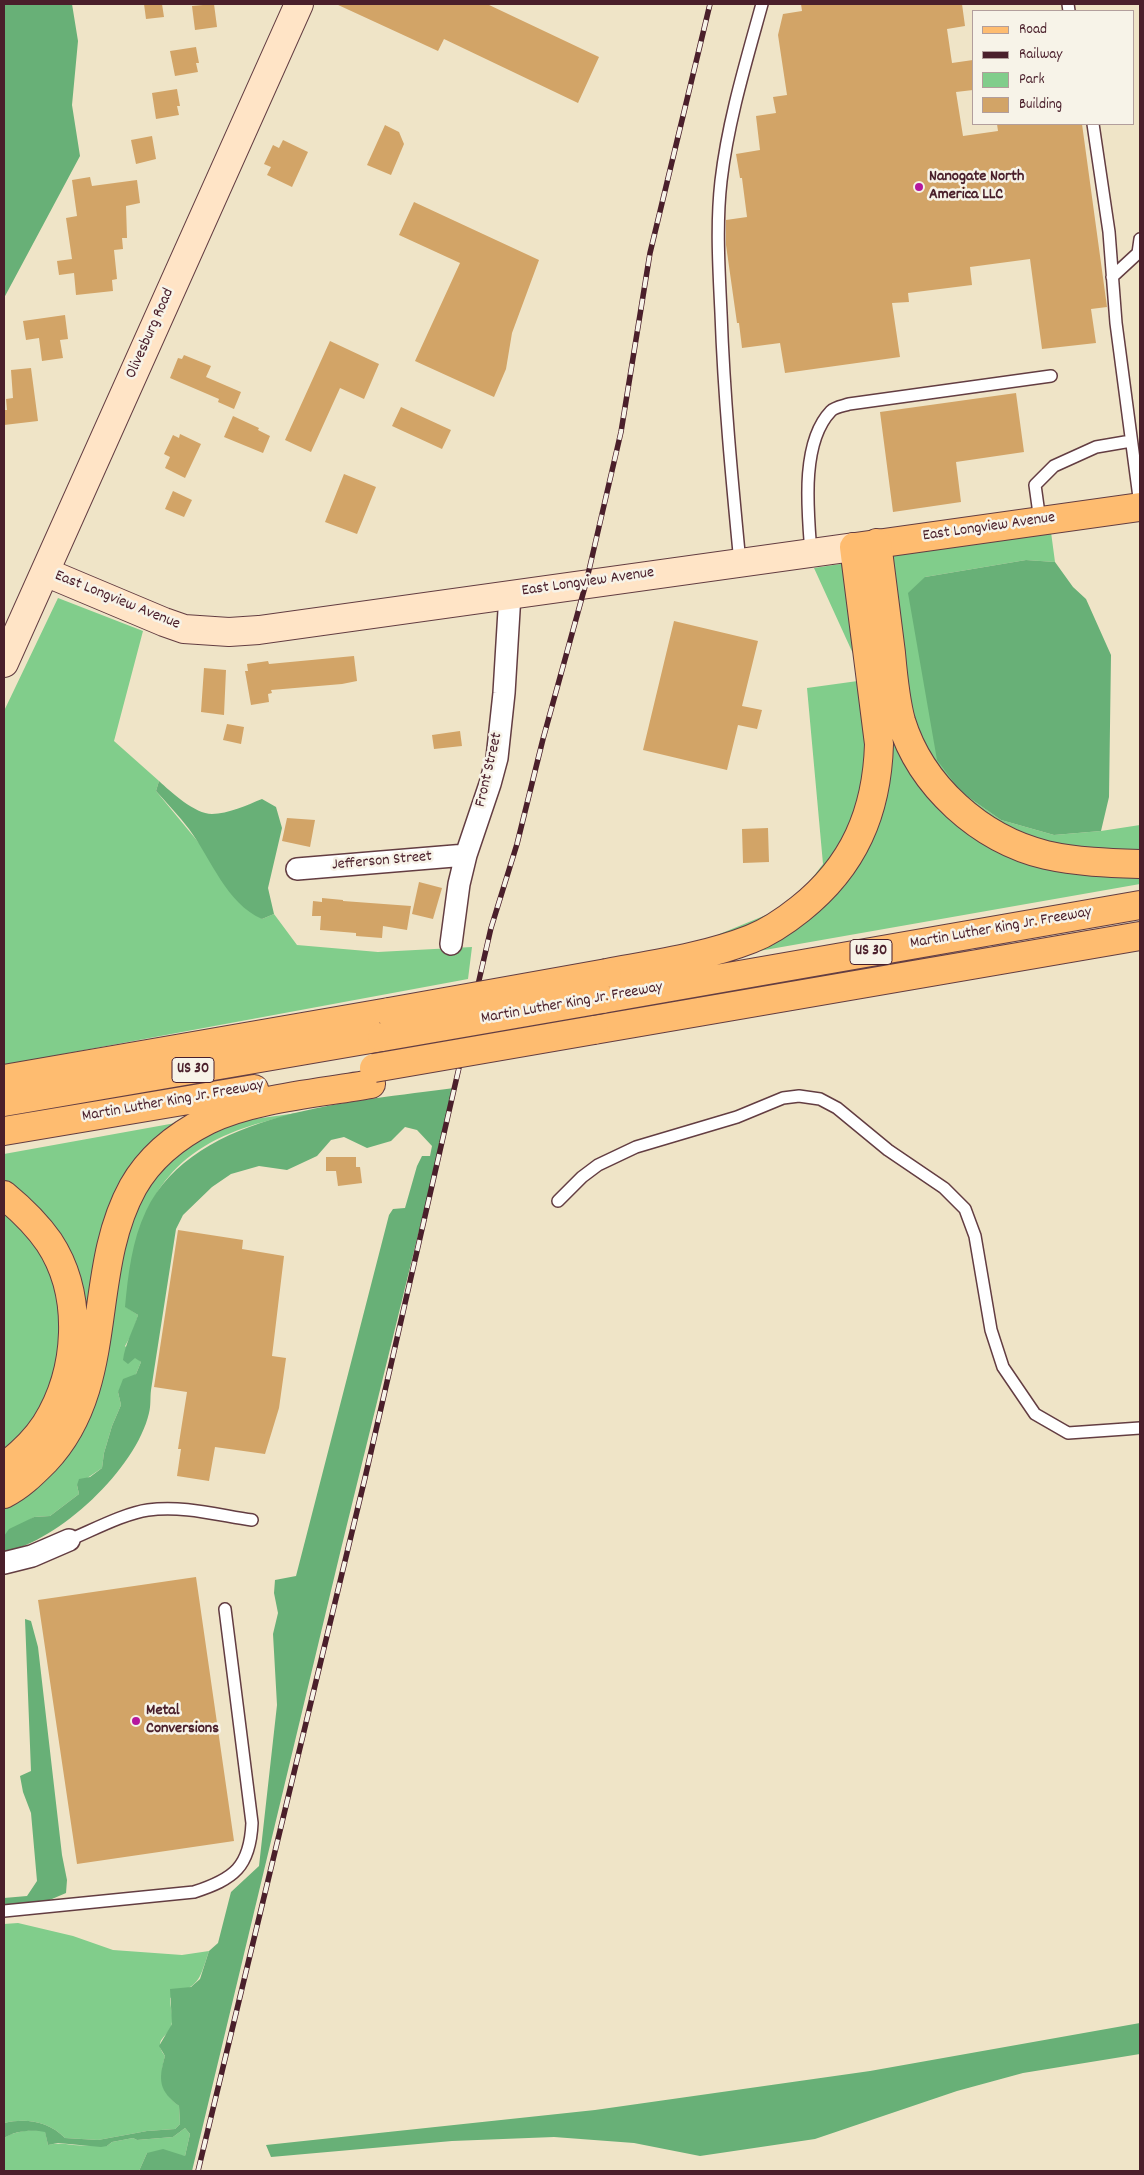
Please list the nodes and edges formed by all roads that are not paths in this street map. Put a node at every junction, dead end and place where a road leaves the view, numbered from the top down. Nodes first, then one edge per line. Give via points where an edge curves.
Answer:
1 (298, 4) edge
2 (762, 4) edge
3 (1093, 125) edge
4 (1140, 239) edge
5 (1112, 277) junction
6 (1050, 376) dead end
7 (1131, 441) junction
8 (1140, 506) edge
9 (1040, 521) junction
10 (866, 545) junction
11 (811, 553) junction
12 (740, 563) junction
13 (45, 572) junction
14 (510, 594) junction
15 (4, 663) edge
16 (466, 855) junction
17 (1140, 864) edge
18 (297, 869) dead end
19 (1140, 905) edge
20 (1140, 936) edge
21 (451, 944) dead end
22 (1140, 950) edge
23 (604, 986) junction
24 (851, 986) junction
25 (385, 1024) junction
26 (372, 1076) junction
27 (4, 1079) edge
28 (4, 1102) edge
29 (4, 1131) edge
30 (4, 1195) edge
31 (558, 1201) dead end
32 (1140, 1428) edge
33 (4, 1468) edge
34 (4, 1494) edge
35 (252, 1520) dead end
36 (69, 1540) joint
37 (4, 1563) edge
38 (225, 1609) dead end
39 (4, 1911) edge

1 - 13 main road, Olivesburg Road
2 - 12 lane via 730,124 721,191 718,255 726,417
3 - 5 lane via 1109,232
4 - 5 lane via 1138,253
5 - 7 lane
6 - 11 lane via 849,404 832,410 820,427 809,468 806,489
7 - 8 lane
7 - 9 lane via 1096,447 1054,466 1036,485
8 - 9 main road, East Longview Avenue
9 - 10 main road, East Longview Avenue
10 - 11 main road, East Longview Avenue
10 - 17 main road via 901,721 925,769 943,793 986,829 1045,855 1079,861
10 - 23 main road via 879,744 874,794 859,838 836,875 817,896 771,929 752,939
11 - 12 main road, East Longview Avenue
12 - 14 main road, East Longview Avenue
13 - 14 main road, East Longview Avenue via 164,622 184,629 206,631 259,630
13 - 15 main road, Olivesburg Road
14 - 16 street, Front Street via 497,758
16 - 18 street, Jefferson Street
16 - 21 street, Front Street
19 - 23 main road, Martin Luther King Jr. Freeway / US 30
20 - 24 main road, Martin Luther King Jr. Freeway / US 30
22 - 24 main road via 918,989
23 - 25 main road, Martin Luther King Jr. Freeway / US 30, bridge
24 - 26 main road, Martin Luther King Jr. Freeway / US 30, bridge via 661,1018 593,1037
25 - 27 main road
25 - 28 main road, Martin Luther King Jr. Freeway / US 30
26 - 29 main road, Martin Luther King Jr. Freeway / US 30
26 - 34 main road via 229,1111 176,1139 148,1165 133,1187 112,1242 94,1360 82,1402 53,1452 29,1477
30 - 33 main road via 35,1224 59,1261 71,1302 73,1326 69,1370 55,1408 35,1438
31 - 32 lane via 598,1165 636,1147 737,1117 783,1098 820,1099 838,1108 888,1150 944,1188 964,1209 975,1236 992,1330 1003,1367 1035,1414 1068,1433
35 - 36 lane via 166,1508 146,1510
36 - 37 street via 32,1556
38 - 39 lane via 252,1823 247,1856 235,1872 214,1886 194,1892

